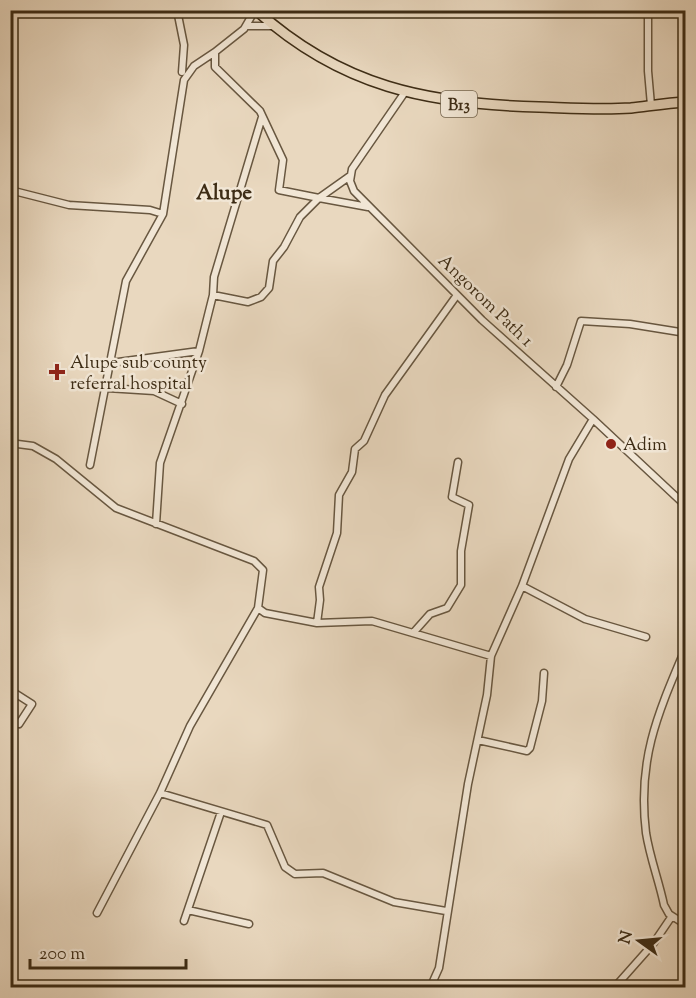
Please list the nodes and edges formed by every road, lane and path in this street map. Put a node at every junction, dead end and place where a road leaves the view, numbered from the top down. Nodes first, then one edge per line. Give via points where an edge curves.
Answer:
1 (177, 10) edge
2 (256, 10) edge
3 (648, 10) edge
4 (246, 26) junction
5 (273, 26) junction
6 (215, 52) junction
7 (182, 72) dead end
8 (405, 92) junction
9 (686, 102) edge
10 (651, 105) junction
11 (262, 117) junction
12 (350, 176) junction
13 (10, 190) edge
14 (319, 198) junction
15 (368, 207) junction
16 (163, 214) junction
17 (213, 295) junction
18 (457, 295) junction
19 (686, 333) edge
20 (200, 351) junction
21 (111, 363) junction
22 (556, 387) junction
23 (107, 388) junction
24 (182, 404) junction
25 (593, 419) junction
26 (10, 443) edge
27 (458, 462) dead end
28 (90, 465) dead end
29 (686, 506) edge
30 (156, 524) junction
31 (522, 586) junction
32 (258, 608) junction
33 (317, 623) junction
34 (414, 632) junction
35 (646, 637) dead end
36 (686, 647) edge
37 (491, 656) junction
38 (544, 673) dead end
39 (10, 690) edge
40 (10, 727) edge
41 (478, 740) junction
42 (160, 793) junction
43 (221, 812) junction
44 (188, 910) junction
45 (446, 911) junction
46 (98, 913) dead end
47 (672, 916) junction
48 (184, 921) dead end
49 (249, 924) dead end
50 (686, 925) edge
51 (429, 987) edge
52 (614, 987) edge

1 - 7 street via 183,36
2 - 4 street
2 - 5 highway, B13
3 - 10 street
4 - 5 street
4 - 6 street
5 - 8 highway, B13 via 322,58
6 - 11 street via 215,67 249,98
6 - 16 street via 194,66 184,80
8 - 10 highway, B13 via 485,106
8 - 12 street
9 - 10 highway, B13
11 - 14 street via 283,159 279,190
11 - 17 street via 214,277
12 - 14 street
12 - 15 street, Angorom Path 1 via 351,187
13 - 16 street via 69,205
14 - 15 street
14 - 17 street via 300,217 273,261 269,288 261,297 248,302
15 - 18 street, Angorom Path 1
16 - 21 street via 126,281
17 - 20 street
18 - 22 street, Angorom Path 1
18 - 33 street via 385,394 364,441 355,449 352,472 339,495 334,548 319,587
19 - 22 street via 581,321
20 - 21 street
20 - 24 street
21 - 23 street
22 - 25 street, Angorom Path 1
23 - 24 street via 154,391
23 - 28 street
24 - 30 street via 160,463
25 - 29 street, Angorom Path 1
25 - 31 street via 569,459
26 - 30 street via 33,446 56,459 116,508
27 - 34 street via 452,497 469,505 461,551 461,585 447,608 430,614
30 - 32 street via 254,561 263,570
31 - 35 street via 585,619
31 - 37 street
32 - 33 street via 265,613
32 - 42 street via 190,726
33 - 34 street via 372,621
34 - 37 street
36 - 47 street via 650,738 643,781 651,860 664,905
37 - 41 street
38 - 41 street via 542,701 530,748 526,751
39 - 40 street via 32,704 19,724 15,722
41 - 45 street
42 - 43 street
42 - 46 street
43 - 44 street
43 - 45 street via 267,825 285,867 295,874 323,873 393,902
44 - 48 street
44 - 49 street
45 - 51 street via 439,968
47 - 50 street
47 - 52 street

